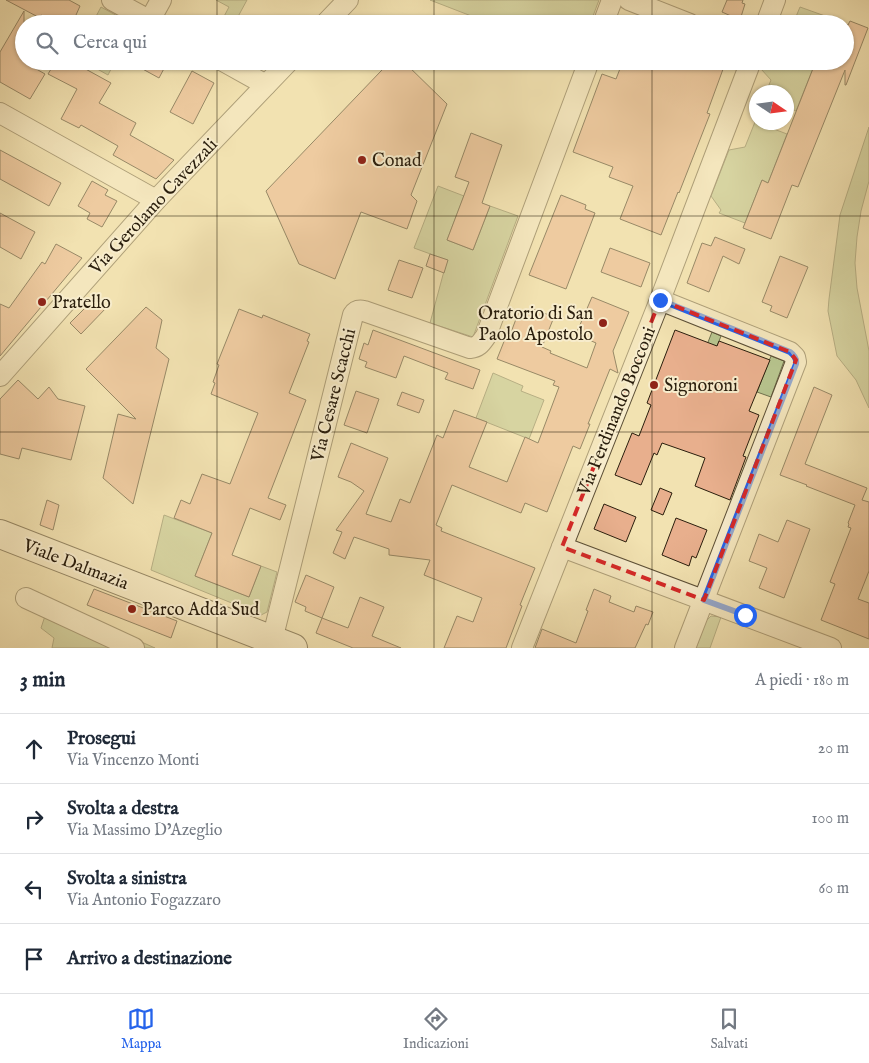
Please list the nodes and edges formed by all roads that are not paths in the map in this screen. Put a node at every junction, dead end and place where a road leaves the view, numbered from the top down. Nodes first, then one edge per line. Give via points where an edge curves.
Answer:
1 (112, 0) edge
2 (161, 0) edge
3 (348, 0) edge
4 (612, 0) edge
5 (629, 0) edge
6 (775, 0) edge
7 (140, 15) edge
8 (156, 15) edge
9 (334, 15) edge
10 (606, 15) edge
11 (667, 15) edge
12 (769, 15) edge
13 (239, 70) edge
14 (280, 70) edge
15 (586, 70) edge
16 (748, 70) edge
17 (266, 85) junction
18 (0, 113) edge
19 (156, 200) junction
20 (660, 300) junction
21 (0, 376) edge
22 (0, 534) edge
23 (562, 546) junction
24 (26, 598) dead end
25 (704, 600) junction
26 (282, 644) edge
27 (134, 648) edge
28 (522, 648) edge
29 (685, 648) edge
30 (831, 648) edge

1 - 7 street
2 - 8 street
3 - 9 street
4 - 10 street
5 - 11 street
6 - 12 street
13 - 17 street
14 - 17 street, Via Gerolamo Cavezzali
15 - 26 street, Via Cesare Scacchi via 482,343 470,348 364,311 355,311
16 - 20 street, Via Ferdinando Bocconi
17 - 19 street, Via Gerolamo Cavezzali
18 - 19 street
19 - 21 street, Via Gerolamo Cavezzali
20 - 23 street, Via Ferdinando Bocconi
20 - 25 street via 790,352 795,357 796,364
22 - 26 street, Viale Dalmazia
23 - 25 street
23 - 28 street, Via Ferdinando Bocconi
24 - 27 street
25 - 29 street
25 - 30 street

